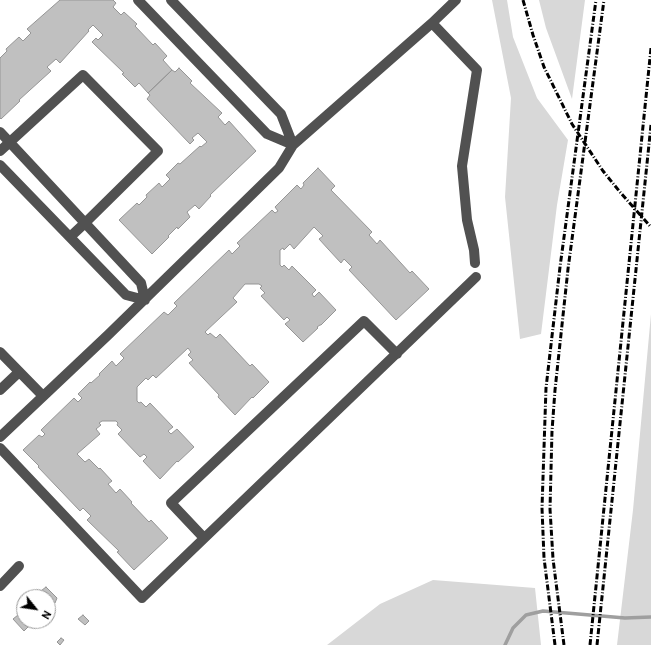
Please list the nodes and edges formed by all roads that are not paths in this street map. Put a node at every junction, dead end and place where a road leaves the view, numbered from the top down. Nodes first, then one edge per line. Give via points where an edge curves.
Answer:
1 (171, 0) edge
2 (456, 0) edge
3 (142, 1) edge
4 (432, 23) junction
5 (0, 132) edge
6 (10, 142) junction
7 (294, 145) junction
8 (0, 151) edge
9 (0, 165) edge
10 (85, 223) junction
11 (70, 237) junction
12 (475, 263) dead end
13 (476, 277) dead end
14 (145, 300) junction
15 (0, 352) edge
16 (397, 354) junction
17 (19, 372) junction
18 (0, 390) edge
19 (43, 396) junction
20 (0, 437) edge
21 (0, 448) edge
22 (204, 538) junction
23 (19, 566) dead end
24 (0, 586) edge

1 - 7 street via 282,114
2 - 4 street
3 - 7 street via 267,134
4 - 7 street
4 - 12 street via 477,70 462,166 467,220
5 - 6 street
6 - 8 street
6 - 10 street
6 - 10 street via 83,74 158,151
7 - 14 street via 279,168
9 - 11 street
10 - 11 street
10 - 14 street via 141,283
11 - 14 street via 126,295
13 - 16 street
14 - 19 street
15 - 17 street
16 - 22 street
16 - 22 street via 364,321 171,503
17 - 18 street
17 - 19 street
19 - 20 street
21 - 22 street via 142,598
23 - 24 street

